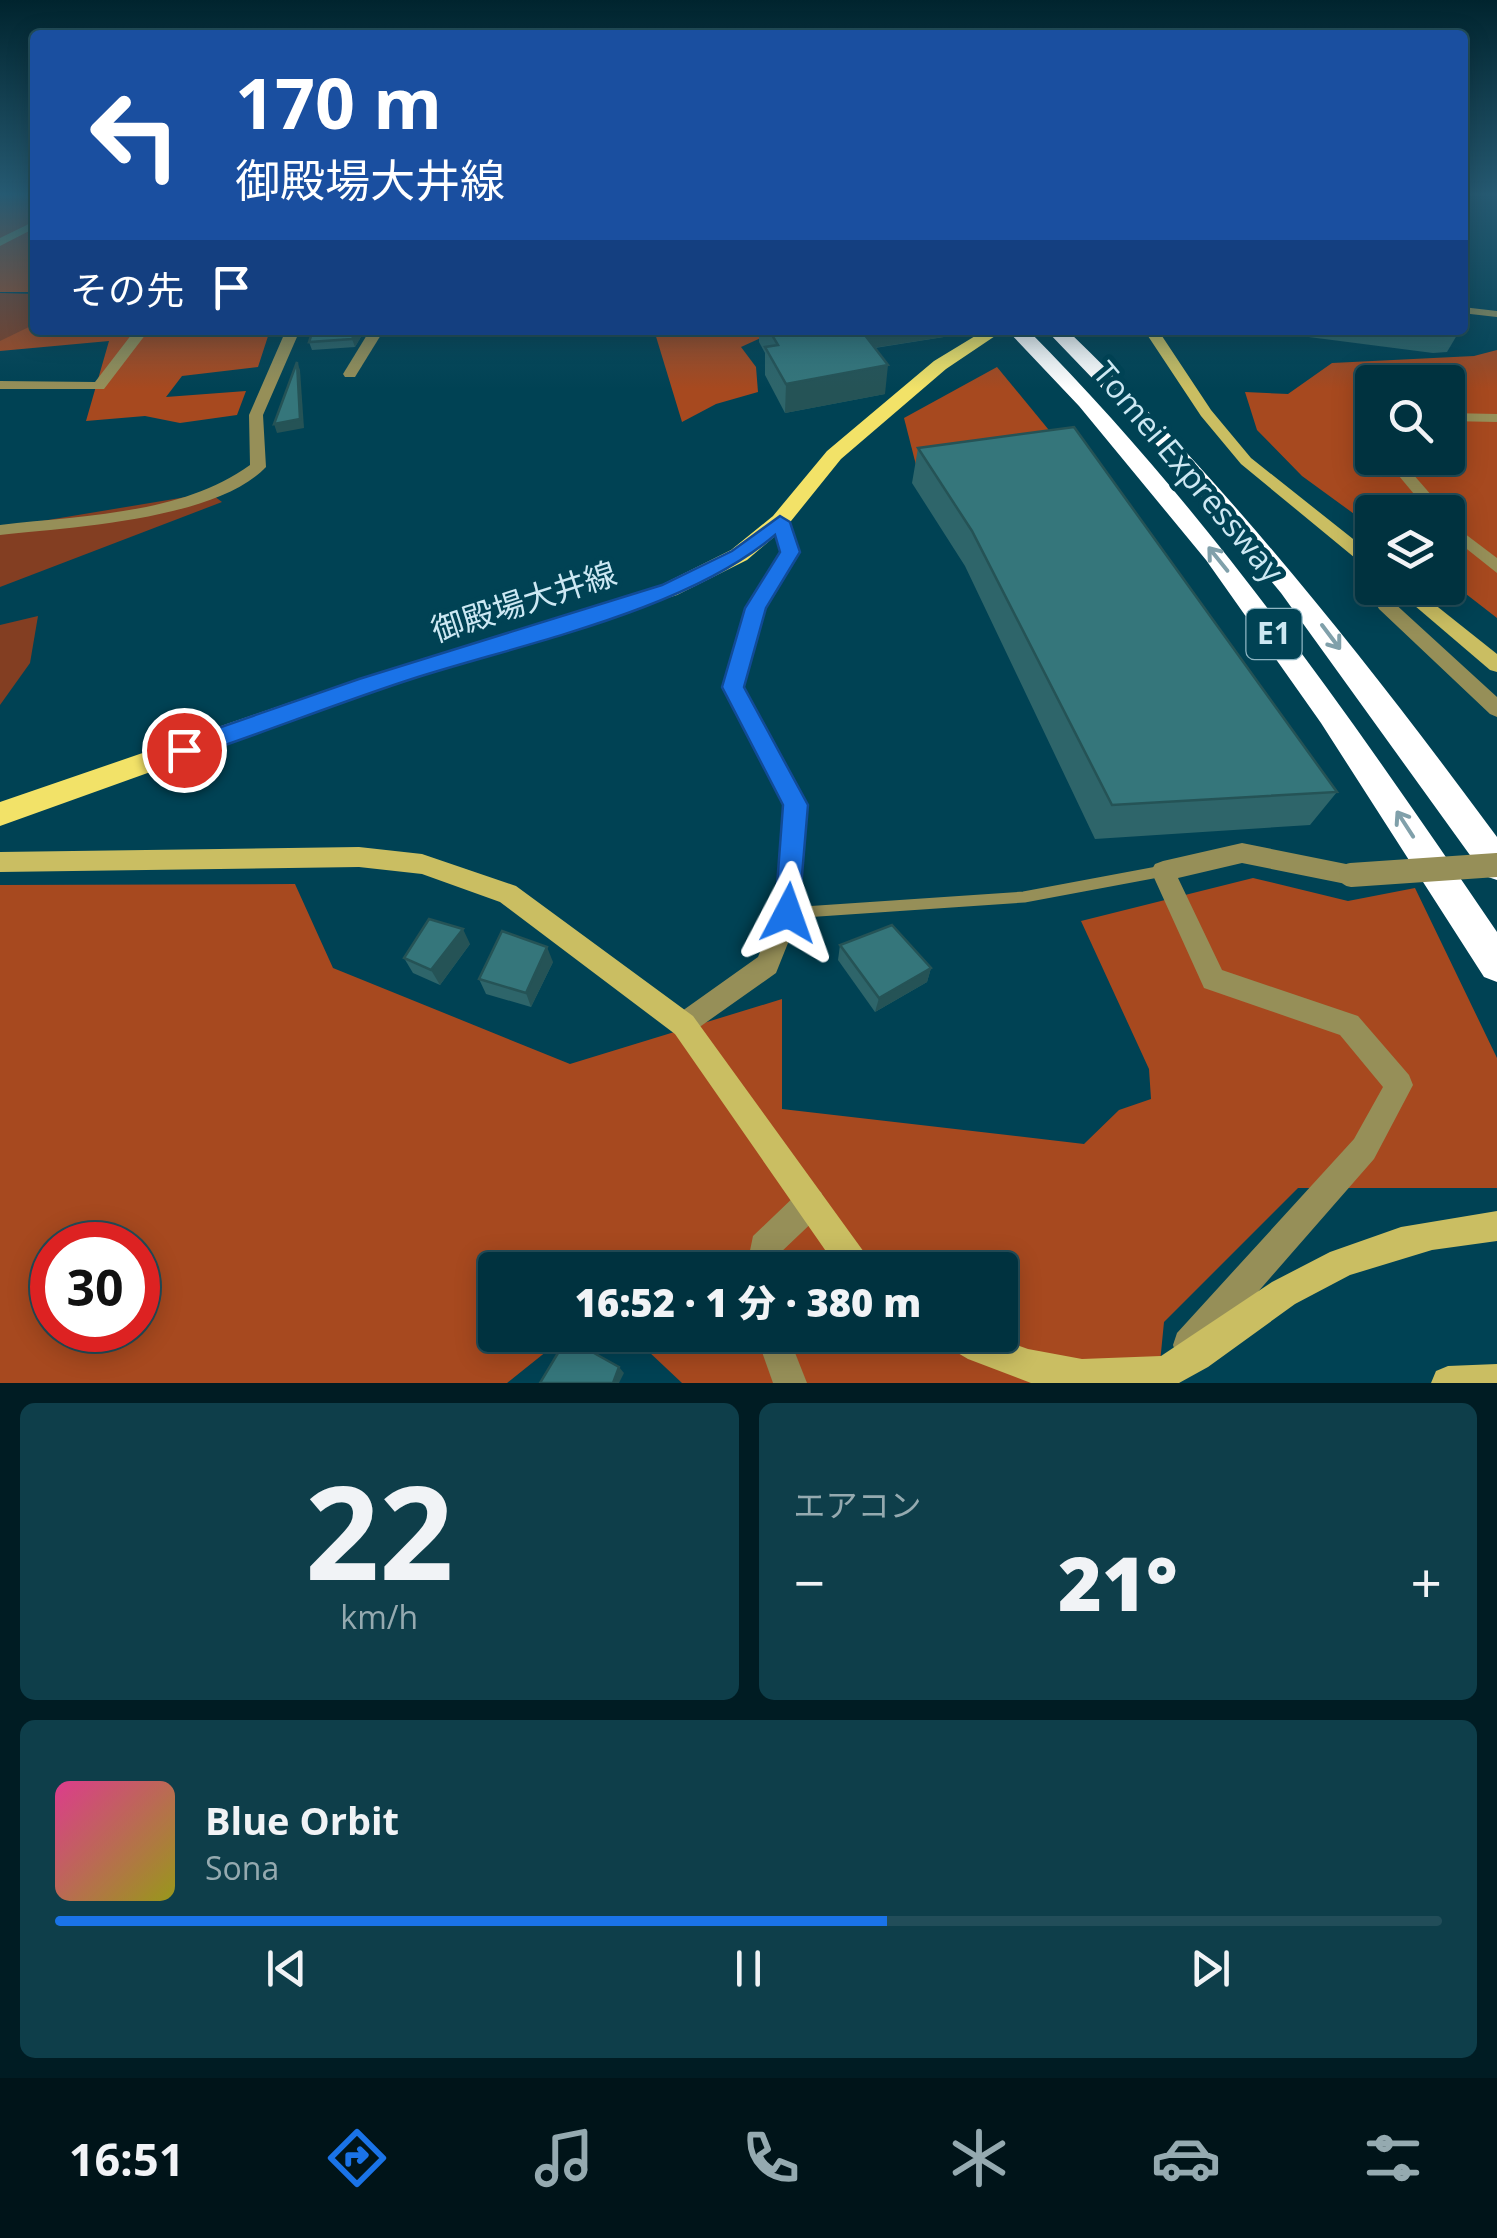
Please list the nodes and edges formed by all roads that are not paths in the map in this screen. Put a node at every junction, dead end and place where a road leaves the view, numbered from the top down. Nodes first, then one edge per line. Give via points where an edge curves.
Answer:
1 (1468, 311) edge
2 (1497, 314) edge
3 (138, 335) edge
4 (291, 335) edge
5 (374, 335) edge
6 (985, 335) edge
7 (1022, 335) edge
8 (1061, 335) edge
9 (1155, 335) edge
10 (350, 374) dead end
11 (0, 385) edge
12 (1465, 417) edge
13 (1497, 418) edge
14 (1406, 475) edge
15 (1423, 495) edge
16 (780, 522) junction
17 (0, 530) edge
18 (1465, 540) edge
19 (1355, 549) edge
20 (1497, 567) edge
21 (1385, 605) edge
22 (1421, 605) edge
23 (1497, 666) edge
24 (1497, 710) edge
25 (0, 814) edge
26 (0, 862) edge
27 (1497, 865) edge
28 (1163, 871) junction
29 (788, 913) junction
30 (1497, 964) edge
31 (684, 1025) junction
32 (810, 1203) junction
33 (1497, 1226) edge
34 (764, 1252) edge
35 (845, 1252) edge
36 (778, 1352) edge
37 (982, 1352) edge
38 (1167, 1378) edge
39 (1497, 1381) edge
40 (790, 1383) edge
41 (1448, 1383) edge

1 - 2 lane
3 - 11 street via 99,386
4 - 17 street via 256,414 258,468 246,479 176,503
5 - 10 street
6 - 16 main road, 御殿場大井線 via 834,455
30 -> 7 highway, Tomei Expressway / E1 via 1333,715 1228,571 1137,459
8 -> 27 highway, Tomei Expressway / E1 via 1280,572
9 - 19 street via 1246,462
12 - 13 street
14 - 15 street
16 - 25 main road, 御殿場大井線 via 739,556 669,590 367,685
16 - 29 street via 790,552 756,608 733,687 796,805
18 - 20 street
21 - 24 street
22 - 23 street
26 - 31 street via 358,857 422,864 508,894
27 - 28 street, bridge via 1351,874 1242,853
28 - 29 lane via 1006,902
28 - 38 street via 1213,979 1349,1025 1399,1085 1364,1149
29 - 31 street via 766,964
31 - 32 street
32 - 34 street
32 - 35 street
33 - 38 street via 1380,1244 1291,1287
36 - 40 street
37 - 38 street via 1084,1379
39 - 41 street

